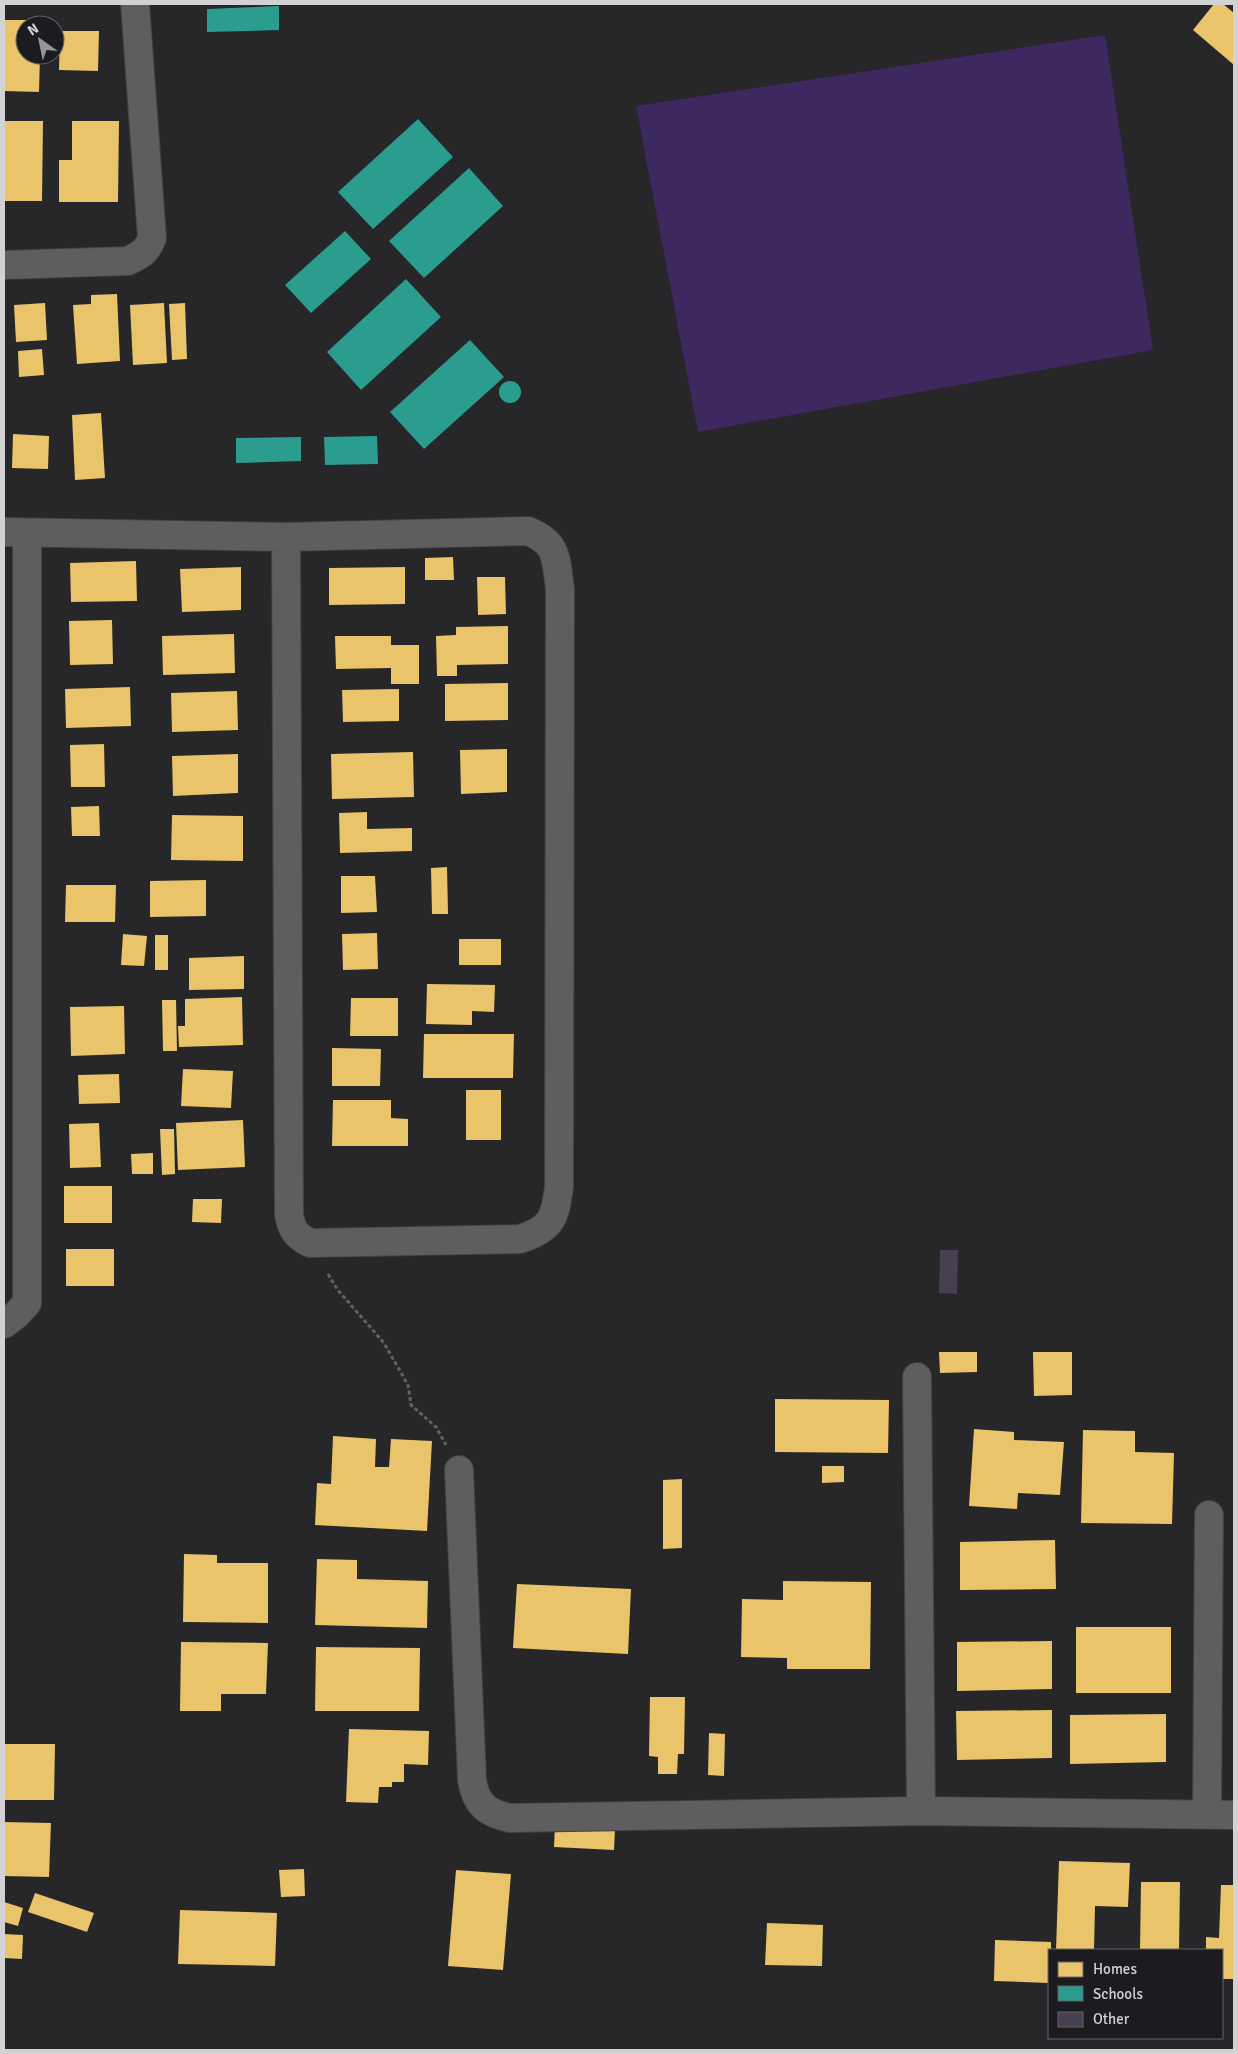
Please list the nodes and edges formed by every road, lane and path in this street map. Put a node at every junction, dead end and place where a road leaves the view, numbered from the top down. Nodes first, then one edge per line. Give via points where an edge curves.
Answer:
1 (135, 4) edge
2 (4, 265) edge
3 (15, 533) edge
4 (286, 537) junction
5 (310, 1243) junction
6 (4, 1324) edge
7 (917, 1377) dead end
8 (459, 1470) joint
9 (1208, 1515) dead end
10 (921, 1811) junction
11 (1207, 1814) junction
12 (1234, 1815) edge

1 - 2 street via 152,238 149,247 128,261
3 - 4 street
3 - 6 street via 27,1303
4 - 5 street via 289,1214 291,1226 299,1238
4 - 5 street via 528,531 543,537 554,551 560,588 559,1187 556,1211 547,1226 520,1239
5 - 8 path via 337,1289 384,1343 408,1385 411,1405 436,1428
7 - 10 street
8 - 10 street via 472,1780 474,1794 483,1807 496,1815 510,1818
9 - 11 street
10 - 11 street
11 - 12 street

